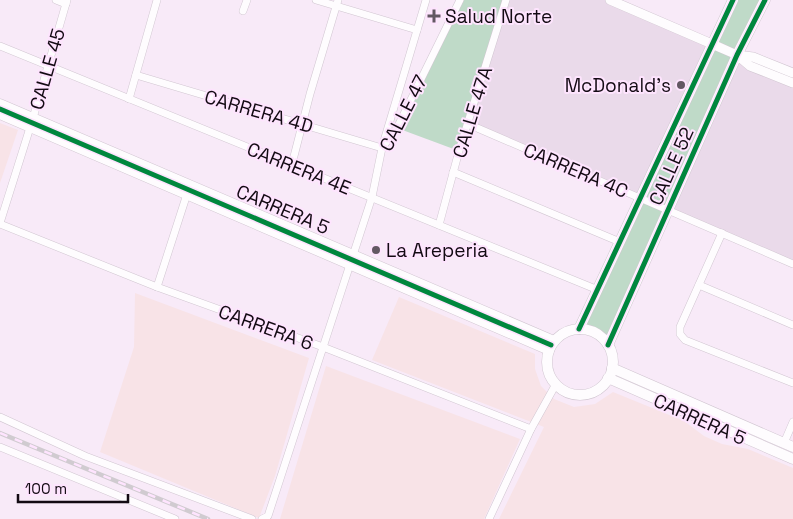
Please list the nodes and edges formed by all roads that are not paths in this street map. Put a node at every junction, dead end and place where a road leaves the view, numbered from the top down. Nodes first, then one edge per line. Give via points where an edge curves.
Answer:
1 (56, 0) edge
2 (157, 0) edge
3 (247, 0) edge
4 (316, 0) edge
5 (426, 0) edge
6 (460, 0) edge
7 (506, 0) edge
8 (610, 0) edge
9 (733, 0) edge
10 (765, 0) edge
11 (67, 2) edge
12 (337, 3) edge
13 (243, 11) dead end
14 (417, 30) junction
15 (712, 44) junction
16 (0, 46) edge
17 (737, 55) junction
18 (48, 66) junction
19 (793, 73) edge
20 (136, 75) junction
21 (793, 83) edge
22 (129, 99) junction
23 (0, 104) edge
24 (0, 114) edge
25 (32, 123) junction
26 (302, 123) junction
27 (468, 124) junction
28 (382, 148) junction
29 (292, 164) junction
30 (453, 172) junction
31 (187, 194) junction
32 (372, 197) junction
33 (640, 198) junction
34 (669, 210) junction
35 (0, 224) edge
36 (439, 225) junction
37 (722, 233) junction
38 (620, 242) junction
39 (351, 260) junction
40 (793, 264) edge
41 (699, 285) junction
42 (157, 288) junction
43 (598, 290) junction
44 (793, 325) edge
45 (579, 329) junction
46 (608, 345) junction
47 (552, 346) junction
48 (323, 347) junction
49 (612, 368) junction
50 (608, 378) junction
51 (793, 383) edge
52 (556, 384) junction
53 (0, 417) edge
54 (793, 422) edge
55 (727, 424) junction
56 (531, 429) junction
57 (788, 445) edge
58 (0, 447) edge
59 (793, 460) edge
60 (265, 518) edge
61 (175, 519) edge
62 (252, 519) edge
63 (490, 519) edge

1 - 11 street
2 - 20 street
3 - 13 street
4 - 12 street
5 - 14 street
6 - 28 street, CALLE 47 via 396,128
7 - 27 street, CALLE 47A
8 - 15 street
9 - 15 main road, CALLE 52
10 - 17 main road, CALLE 52
11 - 18 street, CALLE 45
12 - 14 street
12 - 26 street
14 - 28 street
15 - 17 street
15 - 33 main road, CALLE 52
16 - 18 street, CARRERA 4E
17 - 19 street via 754,57
17 - 21 street via 750,66
17 - 34 main road, CALLE 52
18 - 22 street, CARRERA 4E
18 - 25 street, CALLE 45
20 - 22 street
20 - 26 street, CARRERA 4D
22 - 29 street, CARRERA 4E
23 - 25 main road, CARRERA 5
24 - 25 main road, CARRERA 5
25 - 31 main road, CARRERA 5
25 - 35 street, CALLE 45
25 - 39 main road, CARRERA 5
26 - 28 street, CARRERA 4D
26 - 29 street
27 - 30 street, CALLE 47A
27 - 33 street, CARRERA 4C
28 - 32 street, CALLE 47
29 - 32 street, CARRERA 4E
30 - 36 street, CALLE 47A
30 - 38 street
31 - 39 main road, CARRERA 5
31 - 42 street
32 - 36 street, CARRERA 4E
32 - 39 street, CALLE 47
33 - 34 street, CARRERA 4C
33 - 38 main road, CALLE 52
34 - 37 street, CARRERA 4C
34 - 46 main road, CALLE 52
35 - 42 street, CARRERA 6
36 - 43 street, CARRERA 4E
37 - 40 street, CARRERA 4C
37 - 41 street
38 - 43 main road, CALLE 52
39 - 47 main road, CARRERA 5
39 - 48 street, CALLE 47
41 - 44 street
41 - 51 street via 680,327 680,334 685,340
42 - 48 street, CARRERA 6
43 - 45 main road, CALLE 52
45 - 46 main road via 596,333
45 - 47 main road via 566,332
46 - 49 main road
47 - 52 main road via 548,357 549,371
48 - 56 street, CARRERA 6
48 - 60 street, CALLE 47
49 - 50 main road
49 - 55 main road, CARRERA 5
50 - 52 main road via 593,392 580,394
50 - 55 main road, CARRERA 5
52 - 56 street
53 - 62 street via 85,456
54 - 57 street
55 - 57 main road, CARRERA 5
55 - 59 main road, CARRERA 5
56 - 63 street
58 - 61 street

